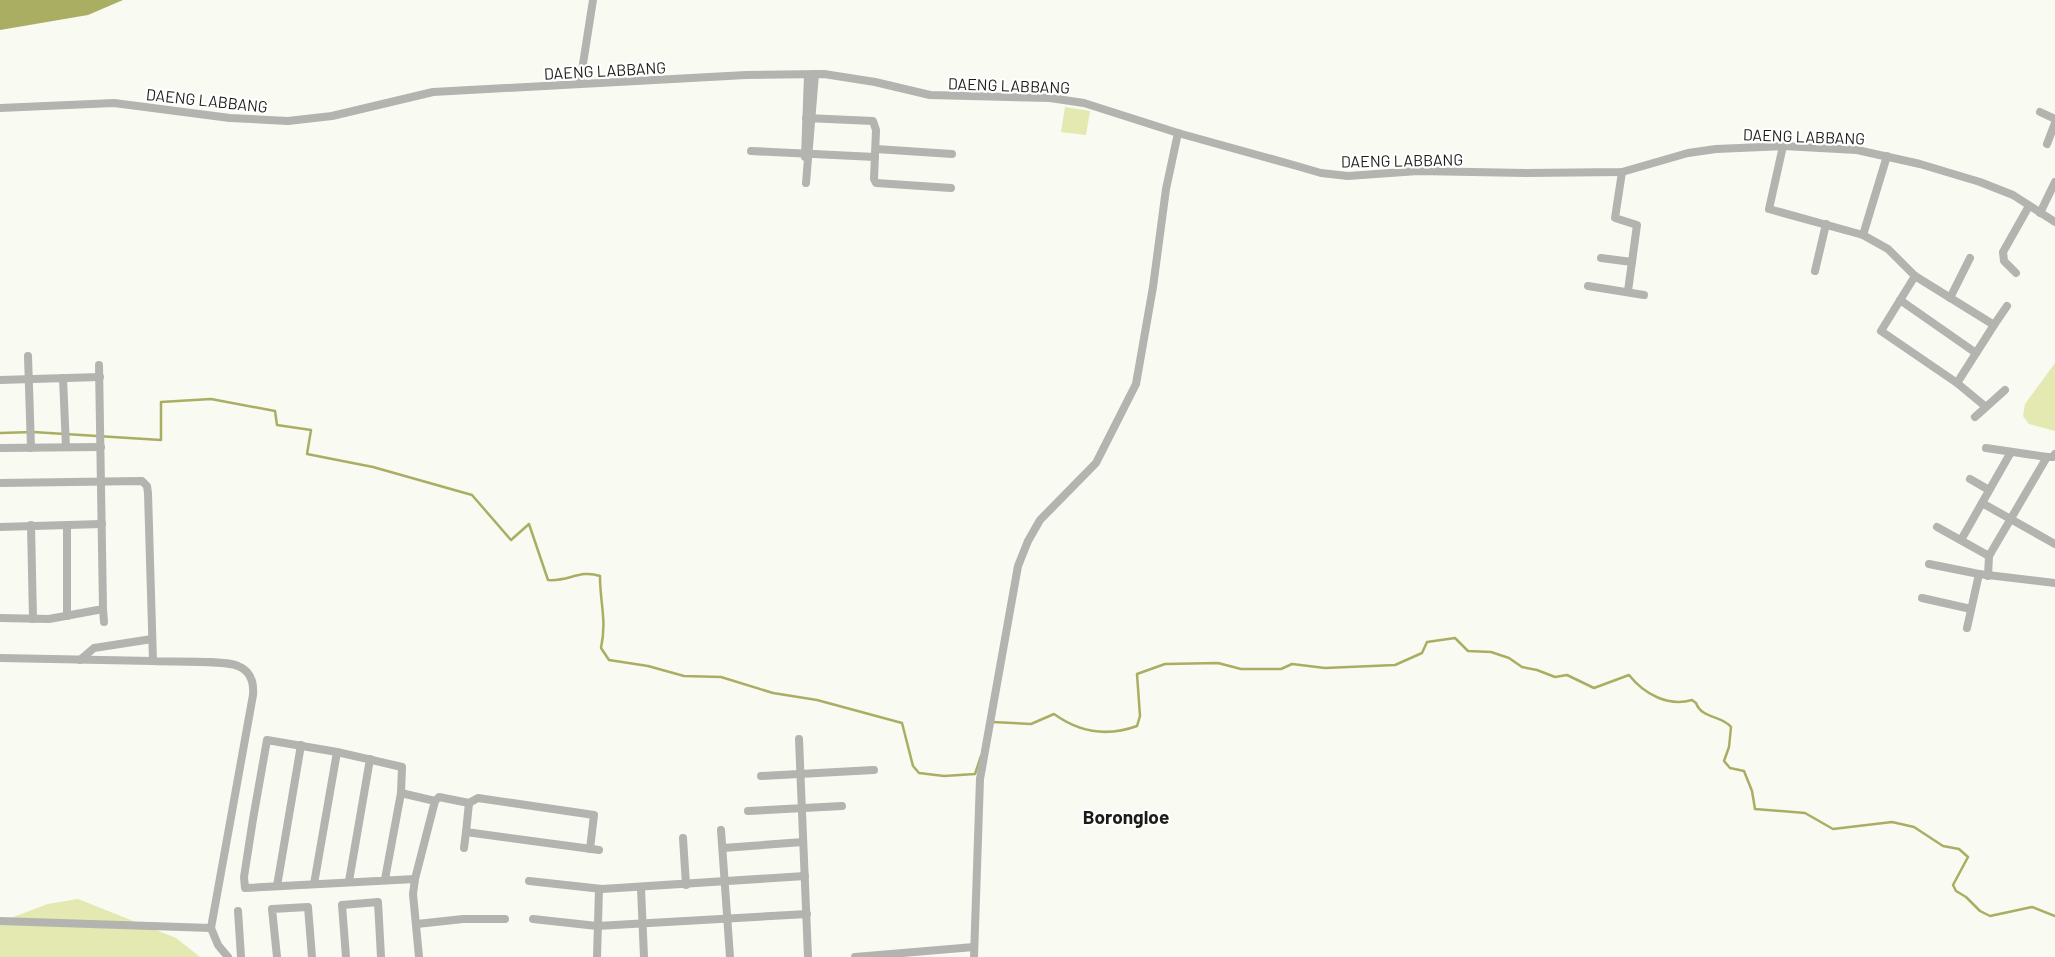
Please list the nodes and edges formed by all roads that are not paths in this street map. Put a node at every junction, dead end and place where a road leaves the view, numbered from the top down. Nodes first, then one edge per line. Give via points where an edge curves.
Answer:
1 (593, 0) edge
2 (811, 74) junction
3 (580, 83) junction
4 (0, 108) edge
5 (2040, 112) dead end
6 (809, 118) junction
7 (2055, 121) edge
8 (1178, 133) junction
9 (2047, 144) dead end
10 (1783, 146) junction
11 (751, 151) dead end
12 (875, 153) junction
13 (952, 154) dead end
14 (807, 156) junction
15 (1887, 156) junction
16 (1622, 172) junction
17 (2055, 182) edge
18 (806, 184) dead end
19 (951, 188) dead end
20 (2029, 206) junction
21 (2040, 213) junction
22 (2055, 222) edge
23 (1826, 224) junction
24 (1863, 236) junction
25 (1601, 258) dead end
26 (1970, 258) dead end
27 (1632, 262) junction
28 (1815, 271) dead end
29 (2016, 273) dead end
30 (1916, 276) junction
31 (1588, 286) dead end
32 (1628, 291) junction
33 (1644, 294) dead end
34 (1950, 298) junction
35 (1900, 300) junction
36 (2007, 306) dead end
37 (1994, 325) junction
38 (1976, 353) junction
39 (28, 356) dead end
40 (99, 365) dead end
41 (100, 377) junction
42 (63, 378) junction
43 (28, 379) junction
44 (0, 380) edge
45 (1956, 383) junction
46 (2005, 390) dead end
47 (1986, 407) junction
48 (1975, 417) dead end
49 (101, 447) junction
50 (0, 448) edge
51 (30, 448) junction
52 (66, 448) junction
53 (1986, 448) dead end
54 (2011, 452) junction
55 (2051, 455) edge
56 (1970, 479) dead end
57 (102, 480) junction
58 (0, 482) edge
59 (1989, 490) junction
60 (1982, 503) junction
61 (2012, 520) junction
62 (102, 524) junction
63 (31, 525) junction
64 (67, 525) junction
65 (0, 526) edge
66 (1937, 526) dead end
67 (1961, 540) junction
68 (2055, 544) edge
69 (1990, 556) junction
70 (1929, 564) dead end
71 (1979, 574) junction
72 (1988, 576) junction
73 (2055, 583) edge
74 (1922, 598) dead end
75 (103, 609) junction
76 (1971, 609) junction
77 (67, 616) junction
78 (0, 618) edge
79 (33, 618) junction
80 (104, 622) dead end
81 (1967, 628) dead end
82 (152, 639) junction
83 (0, 658) edge
84 (80, 660) junction
85 (153, 661) junction
86 (799, 739) dead end
87 (301, 745) junction
88 (337, 752) junction
89 (370, 759) junction
90 (874, 770) dead end
91 (800, 774) junction
92 (761, 776) dead end
93 (401, 793) junction
94 (435, 801) junction
95 (469, 803) junction
96 (842, 806) dead end
97 (802, 808) junction
98 (748, 812) dead end
99 (721, 830) dead end
100 (466, 832) junction
101 (683, 838) dead end
102 (804, 842) junction
103 (464, 848) dead end
104 (723, 848) junction
105 (590, 849) junction
106 (599, 850) dead end
107 (805, 876) junction
108 (385, 879) junction
109 (415, 879) junction
110 (349, 881) junction
111 (529, 881) dead end
112 (724, 882) junction
113 (314, 884) junction
114 (686, 885) junction
115 (277, 886) junction
116 (641, 888) junction
117 (599, 889) junction
118 (238, 911) dead end
119 (806, 914) junction
120 (505, 918) dead end
121 (726, 918) junction
122 (533, 919) dead end
123 (0, 922) edge
124 (417, 924) junction
125 (643, 924) junction
126 (597, 926) junction
127 (211, 928) junction
128 (974, 948) junction
129 (227, 956) edge
130 (241, 956) edge
131 (277, 957) edge
132 (312, 957) edge
133 (346, 957) edge
134 (382, 957) edge
135 (419, 957) edge
136 (597, 957) edge
137 (644, 957) edge
138 (730, 957) edge
139 (808, 957) edge
140 (855, 957) edge
141 (974, 957) edge

1 - 3 street
2 - 3 street, DAENG LABBANG
2 - 6 street
2 - 8 street, DAENG LABBANG via 875,82 930,96 1066,100
3 - 4 street, DAENG LABBANG via 434,92 332,116 283,121 230,118 114,103
5 - 7 street
6 - 12 street via 873,121
6 - 14 street
7 - 9 street
8 - 16 street, DAENG LABBANG via 1321,173 1348,176 1418,171
8 - 128 street via 1166,189 1136,384 1096,463 1040,520 1018,566 980,779
10 - 15 street, DAENG LABBANG via 1846,149
10 - 16 street, DAENG LABBANG via 1735,147 1688,153
10 - 23 street via 1769,209
11 - 14 street
12 - 13 street
12 - 14 street
12 - 19 street via 876,183
14 - 18 street
15 - 20 street, DAENG LABBANG via 1980,182
15 - 24 street
16 - 27 street via 1615,218 1636,224
17 - 21 street
20 - 21 street, DAENG LABBANG
20 - 29 street via 2003,252 2004,261
21 - 22 street, DAENG LABBANG
23 - 24 street
23 - 28 street
24 - 30 street via 1888,249
25 - 27 street
26 - 34 street
27 - 32 street
30 - 34 street
30 - 35 street
31 - 32 street
32 - 33 street
34 - 37 street
35 - 38 street
35 - 45 street via 1880,330
36 - 37 street
37 - 38 street
38 - 45 street
39 - 43 street
40 - 41 street
41 - 42 street
41 - 49 street
42 - 43 street
42 - 52 street
43 - 44 street
43 - 51 street
45 - 47 street
46 - 47 street
47 - 48 street
49 - 52 street
49 - 57 street
50 - 51 street
51 - 52 street
53 - 54 street
54 - 55 street
54 - 59 street
55 - 61 street
56 - 59 street
57 - 58 street
57 - 62 street
57 - 82 street via 135,479 147,486
59 - 60 street
60 - 61 street
60 - 67 street
61 - 68 street
61 - 69 street
62 - 64 street
62 - 75 street
63 - 64 street
63 - 65 street
63 - 79 street
64 - 77 street
66 - 67 street
67 - 69 street
69 - 72 street
70 - 71 street
71 - 72 street
71 - 76 street
72 - 73 street
74 - 76 street
75 - 77 street
75 - 80 street
76 - 81 street
77 - 79 street
78 - 79 street
82 - 84 street via 94,648
82 - 85 street
83 - 84 street
84 - 85 street
85 - 127 street via 233,664 245,670 252,680 253,695
86 - 91 street
87 - 88 street
87 - 115 street
87 - 115 street via 267,740 253,819 245,888
88 - 89 street
88 - 113 street
89 - 93 street via 402,767
89 - 110 street
90 - 91 street
91 - 92 street
91 - 97 street
93 - 94 street
93 - 108 street
94 - 95 street via 439,797
94 - 109 street
95 - 100 street
95 - 105 street via 478,798 594,815
96 - 97 street
97 - 98 street
97 - 102 street
99 - 104 street
100 - 103 street
100 - 105 street
101 - 114 street
102 - 104 street
102 - 107 street
104 - 112 street
105 - 106 street
107 - 112 street
107 - 119 street
108 - 109 street
108 - 110 street
109 - 124 street via 413,894
110 - 113 street
111 - 117 street
112 - 114 street
112 - 121 street
113 - 115 street
114 - 116 street
116 - 117 street
116 - 125 street
117 - 126 street
118 - 130 street
119 - 121 street
119 - 139 street
120 - 124 street
121 - 125 street
121 - 138 street
122 - 126 street
123 - 127 street
124 - 135 street
125 - 126 street
125 - 137 street
126 - 136 street
127 - 129 street
128 - 140 street
128 - 141 street
129 - 130 street
131 - 132 street via 272,908 308,907
133 - 134 street via 342,905 378,902

